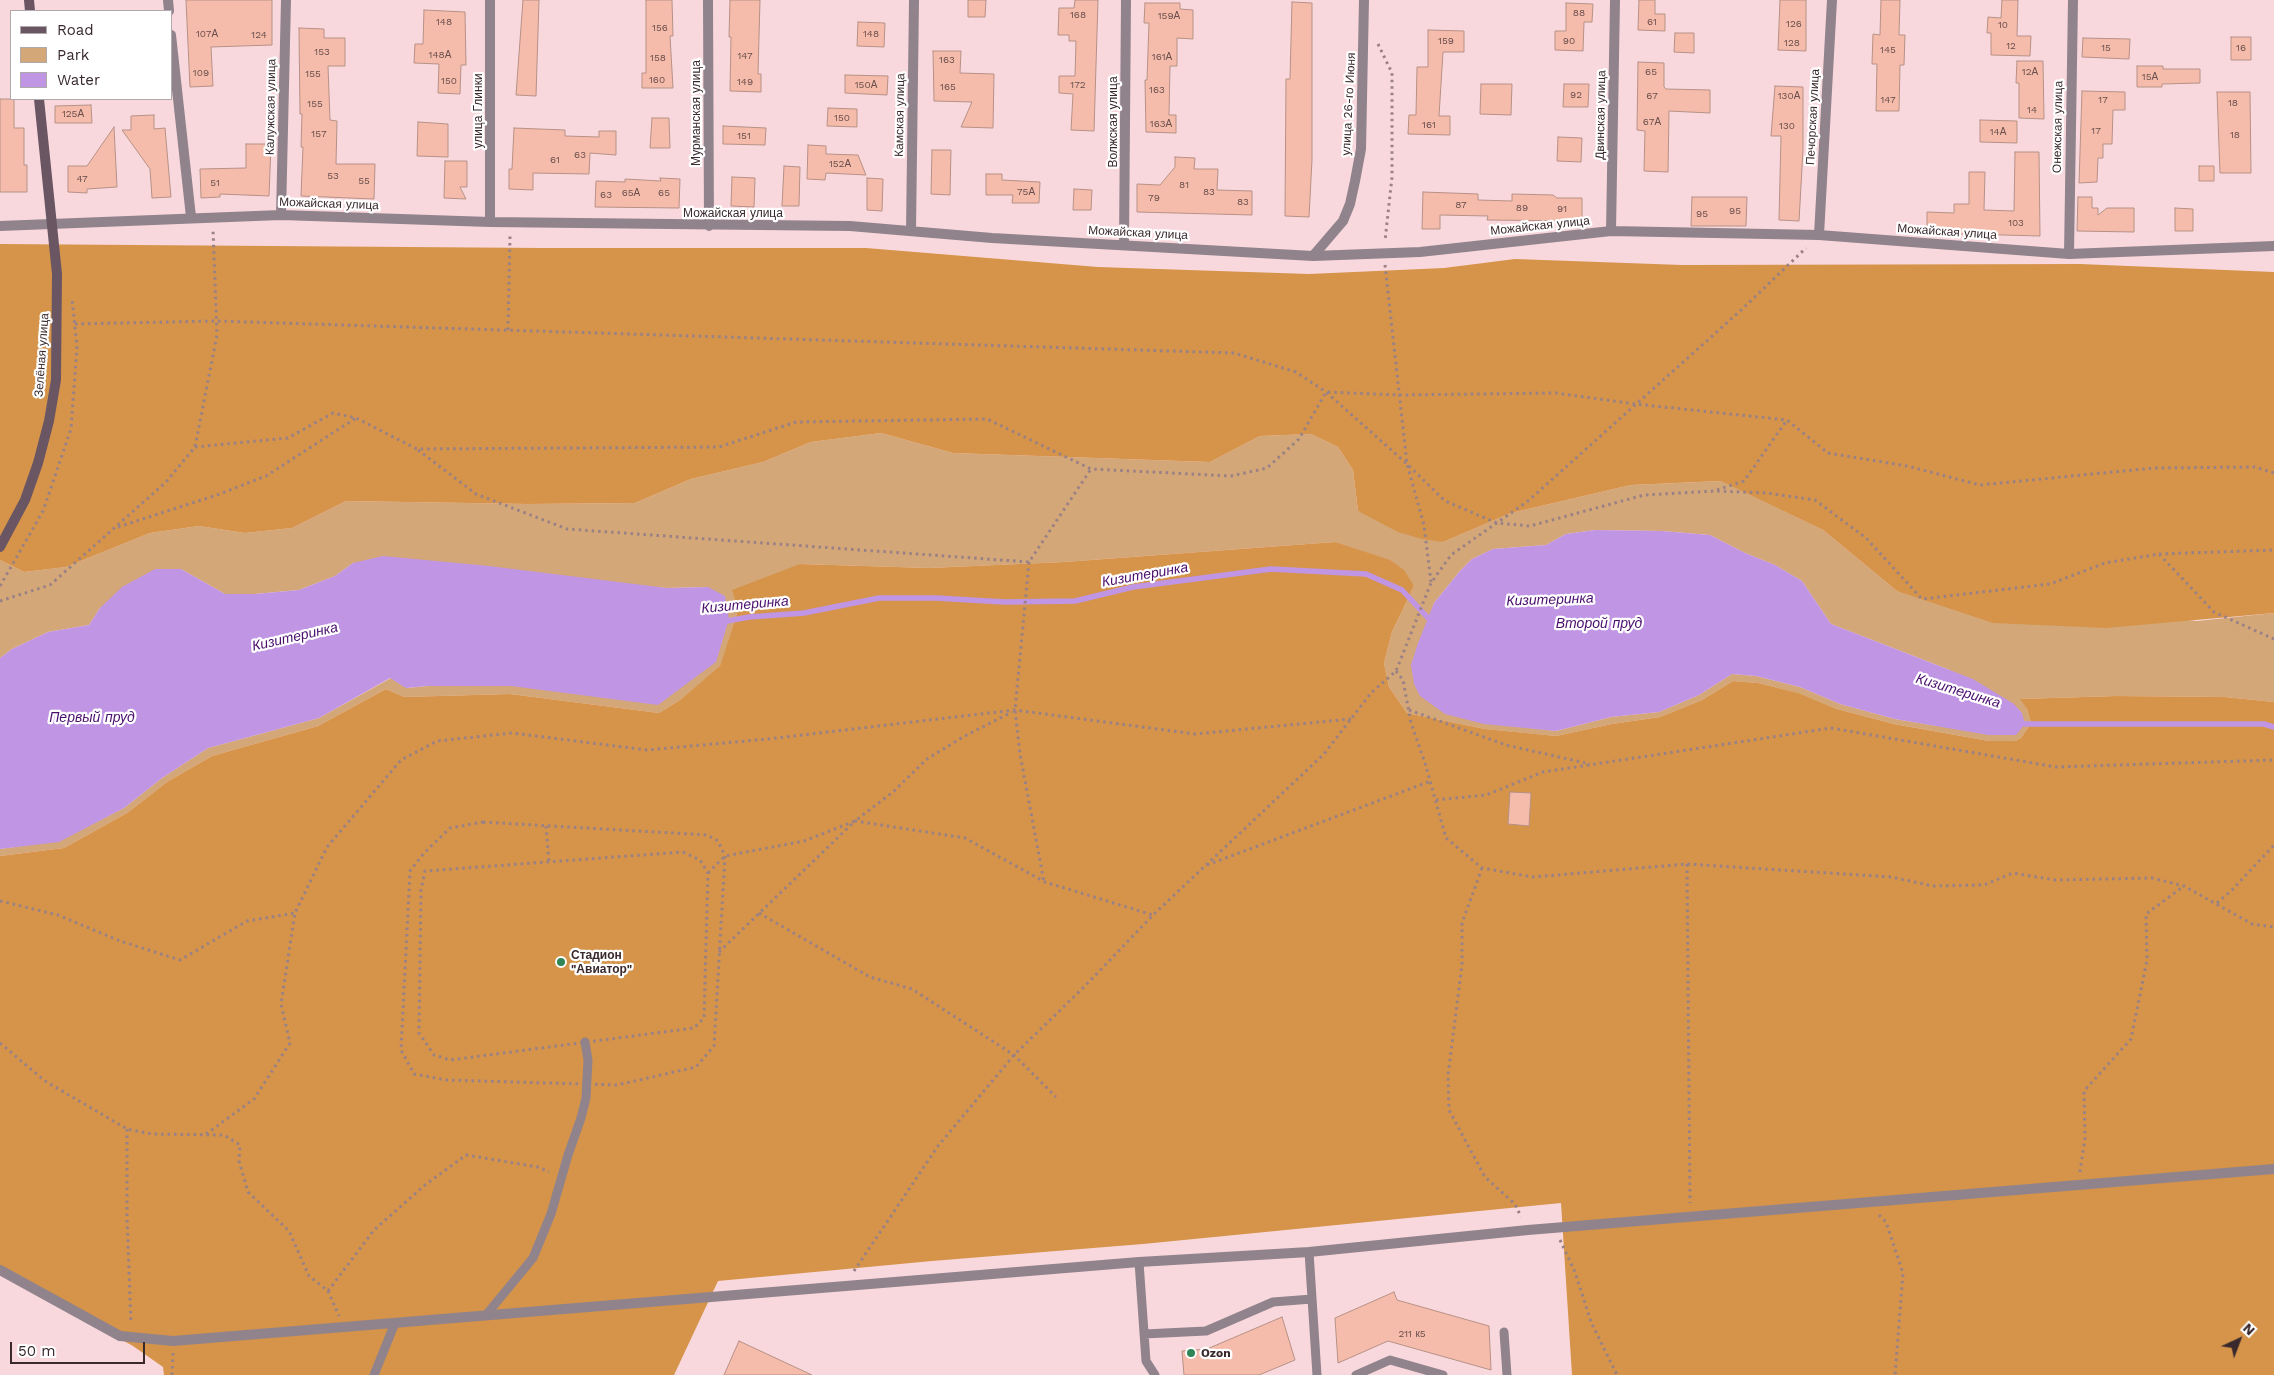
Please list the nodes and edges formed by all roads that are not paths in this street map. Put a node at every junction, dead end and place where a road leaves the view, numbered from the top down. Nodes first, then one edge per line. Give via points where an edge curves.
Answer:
1 (286, 0) edge
2 (490, 0) edge
3 (708, 0) edge
4 (914, 0) edge
5 (1126, 0) edge
6 (1364, 0) edge
7 (1615, 0) edge
8 (1832, 0) edge
9 (2073, 0) edge
10 (172, 44) edge
11 (39, 100) edge
12 (281, 215) junction
13 (191, 217) junction
14 (51, 221) junction
15 (490, 222) junction
16 (0, 226) edge
17 (709, 226) junction
18 (911, 231) junction
19 (1611, 231) junction
20 (1819, 235) junction
21 (1124, 244) junction
22 (2274, 246) edge
23 (2069, 254) junction
24 (1313, 256) junction
25 (0, 547) edge
26 (585, 1042) road end
27 (2274, 1169) edge
28 (1309, 1252) junction
29 (1139, 1262) junction
30 (0, 1270) edge
31 (1312, 1300) junction
32 (486, 1315) junction
33 (395, 1323) junction
34 (1504, 1332) dead end
35 (1144, 1334) junction
36 (1317, 1373) edge
37 (374, 1375) edge
38 (1155, 1375) edge
39 (1308, 1375) edge
40 (1356, 1375) edge
41 (1443, 1375) edge
42 (1507, 1375) edge

1 - 12 street, Калужская улица
2 - 15 street, улица Глинки
3 - 17 street, Мурманская улица
4 - 18 street, Камская улица
5 - 21 street, Волжская улица
6 - 24 street, улица 26-го Июня via 1361,149 1357,173 1343,221
7 - 19 street, Двинская улица
8 - 20 street, Печорская улица
9 - 23 street, Онежская улица
10 - 13 street
11 - 14 street, Зелёная улица
12 - 13 street, Можайская улица
12 - 15 street, Можайская улица
13 - 14 street, Можайская улица
14 - 16 street, Можайская улица
14 - 25 street, Зелёная улица via 58,305 56,380 38,463 25,500
15 - 17 street, Можайская улица
17 - 18 street, Можайская улица via 850,226
18 - 21 street, Можайская улица
19 - 20 street, Можайская улица
19 - 24 street, Можайская улица via 1384,254
20 - 23 street, Можайская улица
21 - 24 street, Можайская улица
22 - 23 street, Можайская улица
26 - 32 lane via 588,1060 581,1118 550,1214 533,1258
27 - 28 street via 1528,1230
28 - 29 street
28 - 31 lane
29 - 32 street
29 - 35 lane
30 - 33 street via 120,1336 173,1341
31 - 35 lane via 1273,1302 1206,1330
31 - 36 lane
32 - 33 street
33 - 37 lane
34 - 42 lane
35 - 38 lane via 1146,1361
36 - 39 lane
40 - 41 lane via 1390,1360

